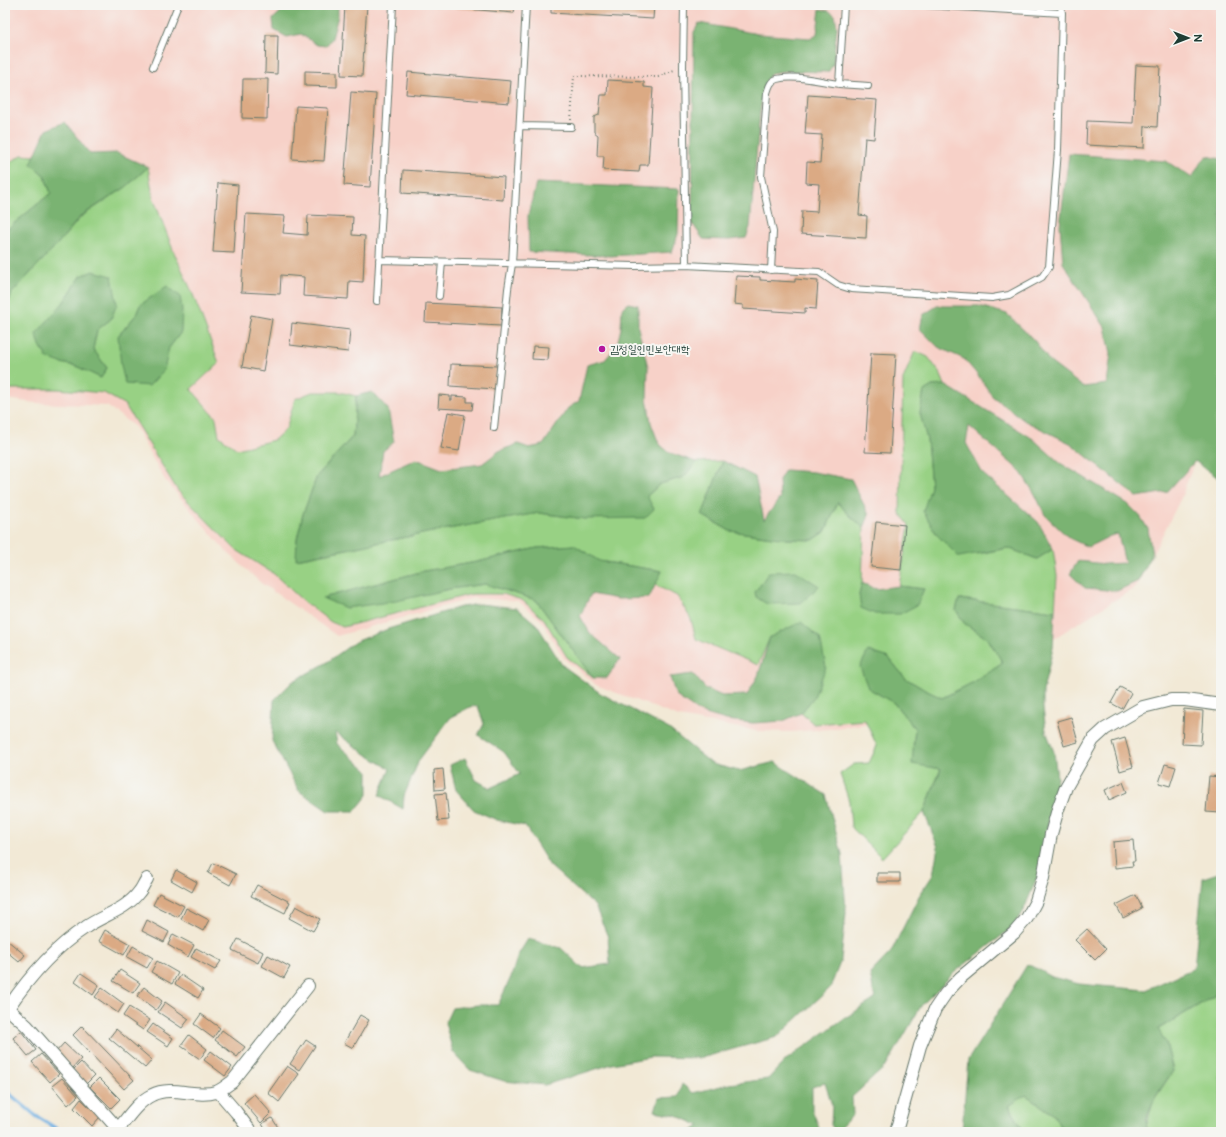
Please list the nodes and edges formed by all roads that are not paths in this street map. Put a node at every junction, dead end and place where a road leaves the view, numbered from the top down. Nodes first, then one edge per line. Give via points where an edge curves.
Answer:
1 (178, 5) edge
2 (393, 5) edge
3 (526, 5) edge
4 (684, 5) edge
5 (844, 5) edge
6 (925, 5) edge
7 (1061, 5) edge
8 (1062, 14) junction
9 (153, 67) dead end
10 (839, 84) junction
11 (868, 86) dead end
12 (520, 126) junction
13 (571, 127) road end
14 (379, 260) junction
15 (442, 262) junction
16 (512, 264) junction
17 (686, 265) junction
18 (771, 270) junction
19 (439, 296) dead end
20 (377, 301) dead end
21 (494, 428) dead end
22 (1221, 705) edge
23 (147, 879) dead end
24 (308, 986) dead end
25 (6, 1007) edge
26 (218, 1091) junction
27 (117, 1131) edge
28 (251, 1132) edge
29 (895, 1132) edge

1 - 9 lane
2 - 14 lane
3 - 12 lane
4 - 17 lane
5 - 10 lane
6 - 8 lane
7 - 8 lane
8 - 18 lane via 1058,150 1051,253 1049,267 1042,277 1008,295 992,298 851,289 838,285 818,272
10 - 11 lane
10 - 18 lane via 789,78 776,79 770,83 767,93 761,176 772,232
12 - 13 lane
12 - 16 lane
14 - 15 lane
14 - 20 lane
15 - 16 lane
15 - 19 lane
16 - 17 lane
16 - 21 lane
17 - 18 lane
22 - 29 street via 1171,700 1143,707 1105,729 1093,740 1066,787 1058,809 1036,901 1027,918 1014,933 960,978 935,1009 920,1046
23 - 25 street via 139,893 124,906 86,927 51,954
24 - 26 street via 232,1082
25 - 27 street via 27,1026
26 - 27 street via 153,1094 144,1100
26 - 28 street

